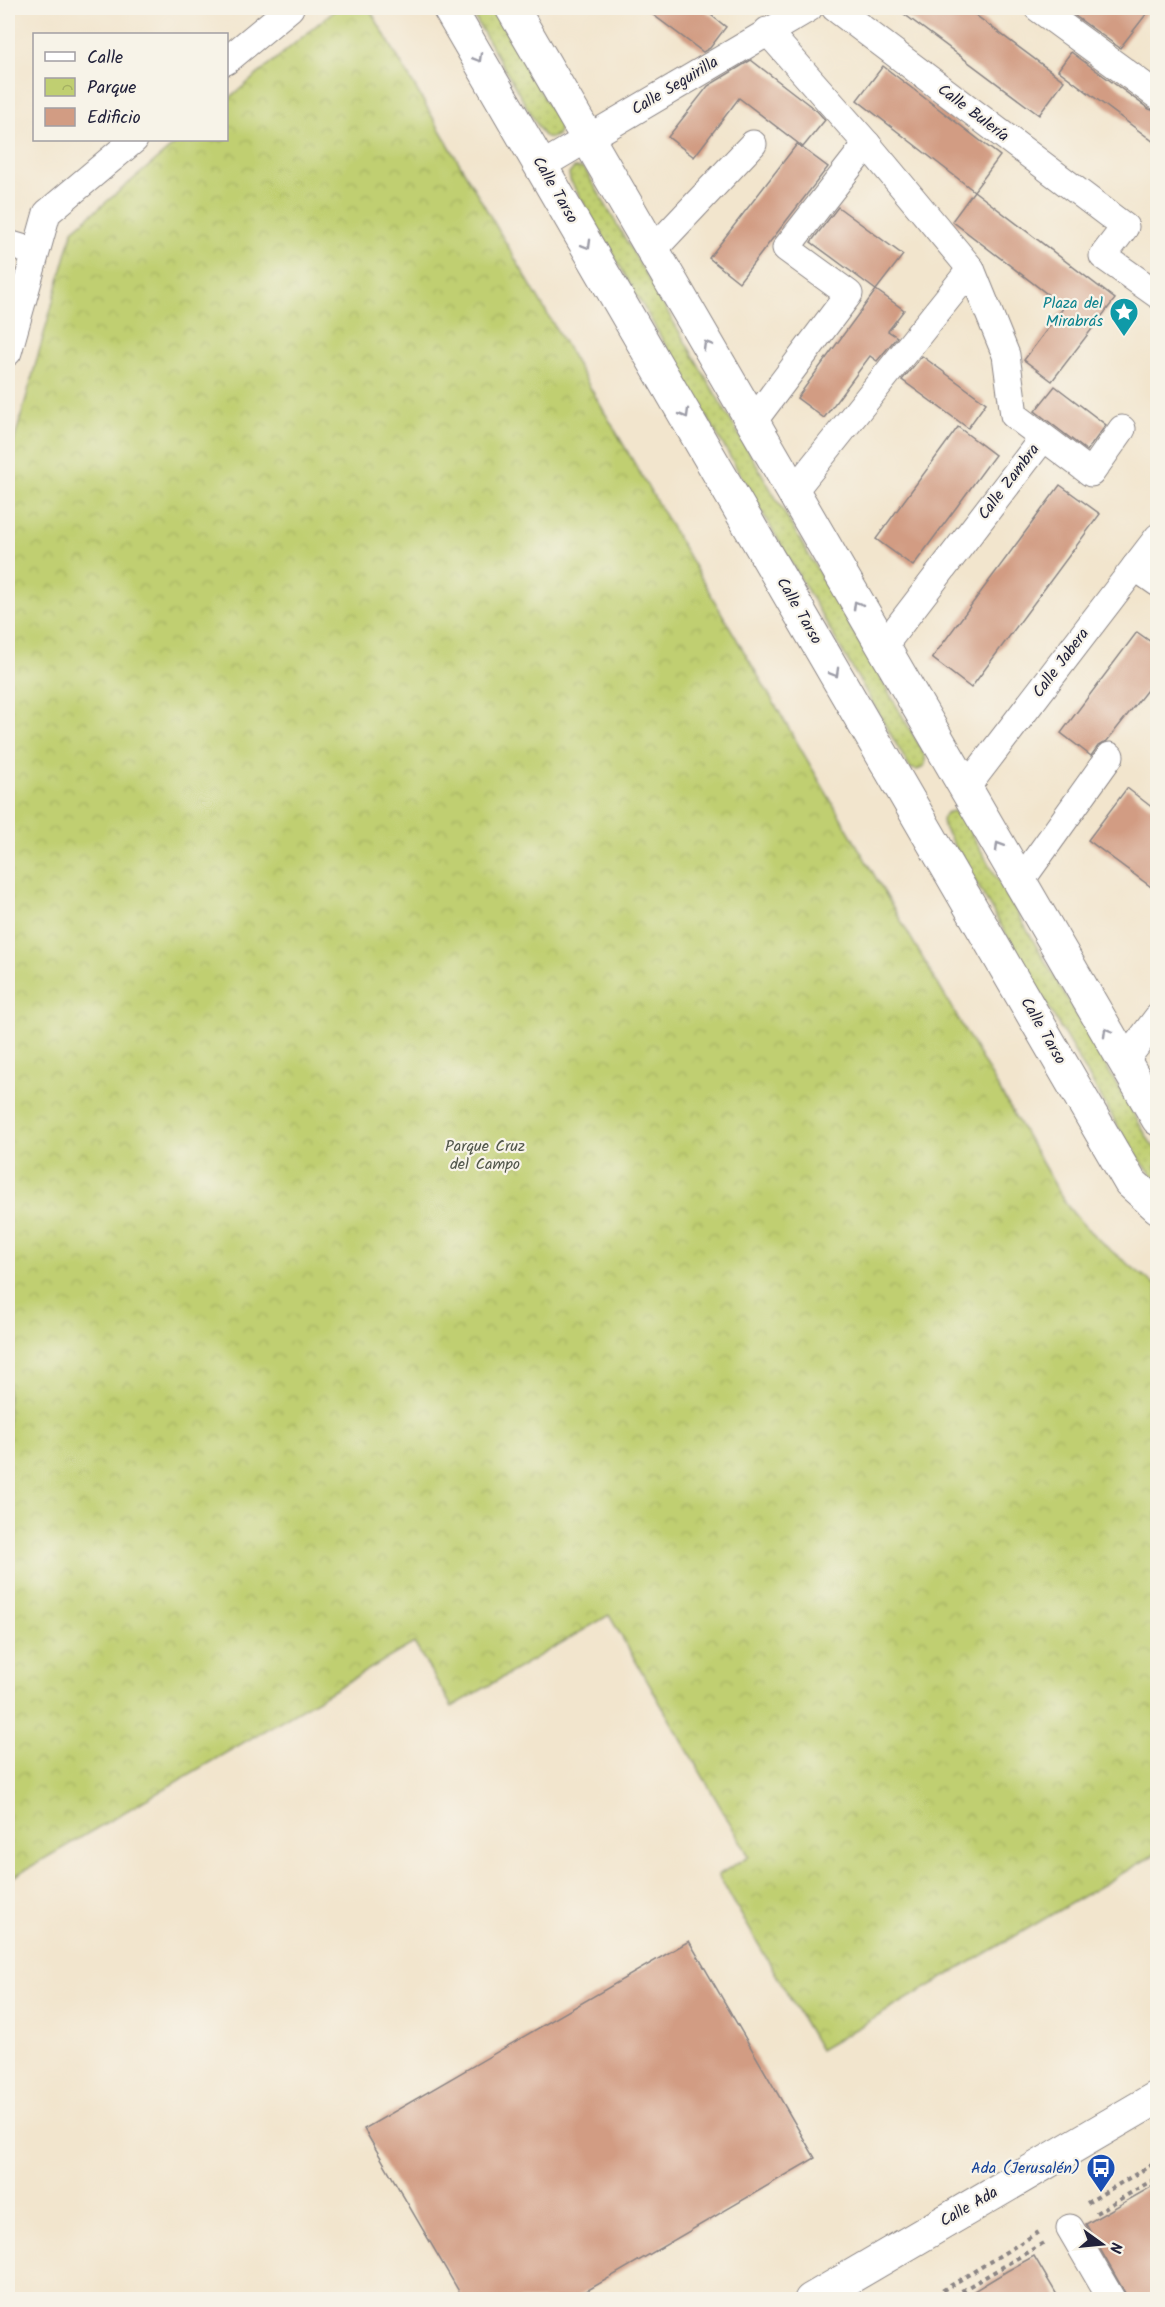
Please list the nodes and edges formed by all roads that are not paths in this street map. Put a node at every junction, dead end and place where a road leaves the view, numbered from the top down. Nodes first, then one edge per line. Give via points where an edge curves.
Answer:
1 (290, 8) edge
2 (449, 8) edge
3 (512, 8) edge
4 (809, 8) edge
5 (835, 8) edge
6 (1038, 8) edge
7 (767, 31) junction
8 (228, 59) edge
9 (1158, 96) edge
10 (588, 137) junction
11 (133, 141) edge
12 (753, 144) dead end
13 (867, 144) junction
14 (541, 166) junction
15 (8, 244) edge
16 (652, 251) junction
17 (35, 252) junction
18 (971, 269) junction
19 (1158, 295) edge
20 (8, 352) edge
21 (752, 423) junction
22 (1122, 429) dead end
23 (1043, 438) junction
24 (792, 493) junction
25 (1158, 537) edge
26 (1135, 567) junction
27 (1158, 583) edge
28 (882, 648) junction
29 (1110, 756) dead end
30 (965, 789) junction
31 (1020, 882) junction
32 (1158, 1017) edge
33 (1124, 1062) junction
34 (1158, 1119) edge
35 (1158, 1207) edge
36 (1158, 2097) edge
37 (1070, 2228) dead end
38 (811, 2300) edge
39 (1112, 2300) edge

1 - 8 street
2 -> 14 street, Calle Tarso
3 - 10 street
4 - 7 street, Calle Seguirilla
5 - 19 street, Calle Bulería via 1125,227 1103,256
6 - 9 street
7 - 10 street, Calle Seguirilla
7 - 13 street, Calle Zambra
10 - 14 street, Calle Seguirilla
10 - 16 street
11 - 17 street via 46,213
12 - 16 street
13 - 18 street, Calle Zambra
13 - 21 street via 786,248 849,294
14 -> 35 street, Calle Tarso via 1130,1182
15 - 17 street
21 -> 16 street
17 - 20 street
18 - 23 street, Calle Zambra via 1006,355 1014,416
18 - 24 street
21 - 24 street
22 - 23 street via 1091,473
23 - 28 street, Calle Zambra
28 -> 24 street
25 - 26 street, Calle Jabera
26 - 27 street
26 - 30 street, Calle Jabera
28 - 30 street
29 - 31 street
31 -> 30 street
33 -> 31 street
32 - 33 street
33 - 34 street
36 - 38 street, Calle Ada
37 - 39 street

